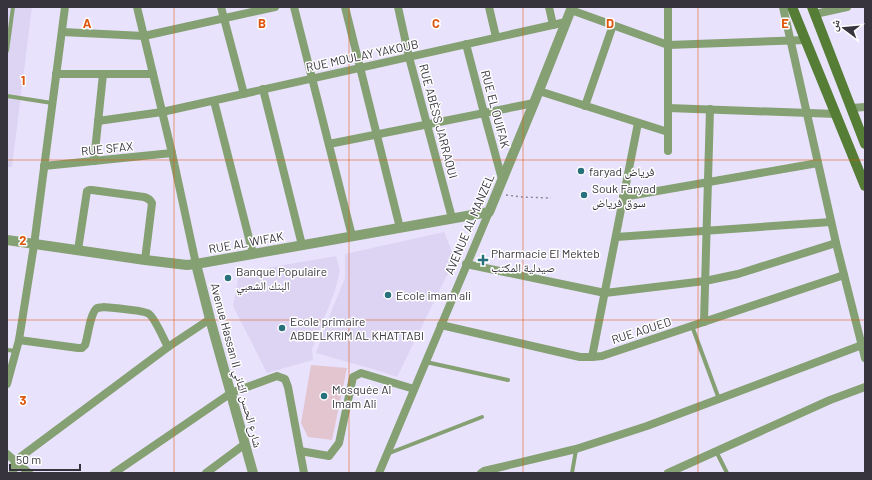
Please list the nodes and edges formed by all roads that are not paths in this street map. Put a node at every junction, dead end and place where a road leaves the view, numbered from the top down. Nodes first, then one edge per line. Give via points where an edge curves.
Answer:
1 (13, 7) edge
2 (65, 7) edge
3 (137, 7) edge
4 (221, 7) edge
5 (275, 7) edge
6 (294, 7) edge
7 (345, 7) edge
8 (398, 7) edge
9 (489, 7) edge
10 (549, 7) edge
11 (668, 7) edge
12 (783, 7) edge
13 (792, 7) edge
14 (847, 7) edge
15 (571, 9) edge
16 (813, 11) edge
17 (224, 19) junction
18 (566, 22) junction
19 (553, 25) junction
20 (613, 25) junction
21 (62, 32) junction
22 (144, 36) junction
23 (496, 37) junction
24 (790, 40) junction
25 (806, 40) junction
26 (466, 44) junction
27 (668, 45) junction
28 (7, 51) edge
29 (409, 57) junction
30 (361, 68) junction
31 (56, 74) junction
32 (103, 74) junction
33 (153, 74) junction
34 (313, 78) junction
35 (263, 89) junction
36 (539, 91) junction
37 (244, 94) junction
38 (7, 96) edge
39 (214, 100) junction
40 (534, 102) junction
41 (52, 103) junction
42 (585, 106) junction
43 (865, 107) edge
44 (668, 108) junction
45 (851, 108) junction
46 (710, 109) junction
47 (162, 112) junction
48 (806, 112) junction
49 (484, 113) junction
50 (836, 114) junction
51 (98, 121) junction
52 (638, 123) junction
53 (427, 124) junction
54 (668, 132) junction
55 (377, 134) junction
56 (329, 144) junction
57 (865, 144) edge
58 (668, 151) dead end
59 (172, 153) junction
60 (94, 161) junction
61 (818, 163) junction
62 (44, 166) junction
63 (502, 179) junction
64 (708, 182) junction
65 (865, 186) edge
66 (624, 197) junction
67 (489, 212) junction
68 (452, 218) junction
69 (831, 222) junction
70 (400, 228) junction
71 (707, 231) junction
72 (352, 236) junction
73 (616, 237) junction
74 (7, 240) edge
75 (836, 243) junction
76 (34, 244) junction
77 (302, 245) junction
78 (78, 250) junction
79 (253, 254) junction
80 (145, 260) junction
81 (196, 264) junction
82 (466, 264) junction
83 (844, 275) junction
84 (706, 281) junction
85 (605, 293) junction
86 (210, 318) junction
87 (704, 322) junction
88 (441, 324) junction
89 (692, 326) junction
90 (19, 340) junction
91 (862, 345) junction
92 (168, 347) junction
93 (11, 351) edge
94 (592, 357) junction
95 (865, 358) edge
96 (426, 362) junction
97 (508, 380) dead end
98 (7, 384) edge
99 (865, 386) edge
100 (414, 389) junction
101 (231, 393) junction
102 (719, 399) junction
103 (482, 417) dead end
104 (244, 444) junction
105 (576, 449) junction
106 (300, 451) junction
107 (716, 451) junction
108 (7, 454) edge
109 (387, 455) junction
110 (15, 461) junction
111 (14, 473) edge
112 (28, 473) edge
113 (114, 473) edge
114 (206, 473) edge
115 (252, 473) edge
116 (304, 473) edge
117 (379, 473) edge
118 (481, 473) edge
119 (572, 473) edge
120 (668, 473) edge
121 (727, 473) edge

1 - 28 lane
2 - 21 street
3 - 22 street
4 - 17 street
5 - 17 street
6 - 34 street
7 - 30 street
8 - 29 street, RUE ABÈSS JARRAOUI
9 - 23 street
10 - 19 street
11 - 27 street
12 - 24 street
13 - 25 main road
14 - 16 street
15 - 18 street, AVENUE AL MANZEL
15 - 20 street
16 - 45 main road
17 - 22 street
17 - 37 street
18 - 19 street, RUE MOULAY YAKOUB
18 - 36 street, AVENUE AL MANZEL
19 - 23 street, RUE MOULAY YAKOUB
20 - 27 street
20 - 42 street
21 - 22 street
21 - 31 street
22 - 33 street
23 - 26 street, RUE MOULAY YAKOUB
24 - 25 street
24 - 27 street
24 - 48 street
25 - 50 main road
26 - 29 street, RUE MOULAY YAKOUB
26 - 49 street, RUE EL OUIFAK
27 - 44 street
29 - 30 street, RUE MOULAY YAKOUB
29 - 53 street, RUE ABÈSS JARRAOUI
30 - 34 street, RUE MOULAY YAKOUB
30 - 55 street
31 - 32 street
31 - 41 street
32 - 33 street
32 - 51 street
33 - 47 street
34 - 35 street, RUE MOULAY YAKOUB
34 - 56 street
35 - 37 street, RUE MOULAY YAKOUB
35 - 77 street
36 - 40 street, AVENUE AL MANZEL
36 - 42 street
37 - 39 street, RUE MOULAY YAKOUB
38 - 41 lane
39 - 47 street, RUE MOULAY YAKOUB
39 - 79 street
40 - 49 street
40 - 63 street, AVENUE AL MANZEL
41 - 62 street
42 - 52 street
43 - 45 street
44 - 46 street
44 - 54 street
45 - 57 main road
46 - 48 street
46 - 64 street
47 - 51 street, RUE MOULAY YAKOUB
47 - 59 street
48 - 50 street
48 - 61 street
49 - 53 street
49 - 63 street, RUE EL OUIFAK
50 - 65 main road
51 - 60 street
52 - 54 street
52 - 66 street
53 - 55 street
53 - 68 street, RUE ABÈSS JARRAOUI
54 - 58 street
55 - 56 street
55 - 70 street
56 - 72 street
59 - 60 street, RUE SFAX
59 - 81 street
60 - 62 street, RUE SFAX
61 - 64 street
61 - 69 street
62 - 76 street
63 - 67 street, AVENUE AL MANZEL
64 - 66 street
64 - 71 street
66 - 73 street
67 - 68 street, RUE AL WIFAK
67 - 82 street, AVENUE AL MANZEL
68 - 70 street, RUE AL WIFAK
69 - 71 street
69 - 75 street
70 - 72 street, RUE AL WIFAK
71 - 73 street
71 - 84 street
72 - 77 street, RUE AL WIFAK
73 - 85 street
74 - 76 street, RUE AL WIFAK
75 - 83 street
75 - 84 street via 738,274
76 - 78 street, RUE AL WIFAK
76 - 90 street
77 - 79 street, RUE AL WIFAK
78 - 80 street, RUE AL WIFAK
78 - 80 street via 87,191 147,197 152,203
79 - 81 street, RUE AL WIFAK
80 - 81 street, RUE AL WIFAK
81 - 86 street, Avenue Hassan II شارع الحسن الثاني
82 - 85 street
82 - 88 street, AVENUE AL MANZEL
83 - 87 street, RUE AOUED
83 - 91 street
84 - 85 street
84 - 87 street
85 - 94 street
86 - 92 street
86 - 101 street, Avenue Hassan II شارع الحسن الثاني
87 - 89 street, RUE AOUED
88 - 94 street, RUE AOUED via 580,357
88 - 96 street, AVENUE AL MANZEL
89 - 94 street, RUE AOUED via 602,356
89 - 102 lane
90 - 92 street via 82,348 94,311 104,307 149,314
90 - 93 street
91 - 95 street
91 - 102 street
92 - 110 street
93 - 98 street
96 - 97 lane
96 - 100 street, AVENUE AL MANZEL
99 - 107 street
100 - 106 street via 360,373 353,377 339,443 329,456
100 - 109 street, AVENUE AL MANZEL
101 - 104 street, Avenue Hassan II شارع الحسن الثاني
101 - 106 street via 277,376 285,379
101 - 113 street
102 - 105 street
103 - 109 lane
104 - 114 street
104 - 115 street, Avenue Hassan II شارع الحسن الثاني
105 - 118 street
105 - 119 lane
106 - 116 street
107 - 120 street
107 - 121 lane
108 - 110 street
109 - 117 street, AVENUE AL MANZEL
110 - 111 street
110 - 112 street

